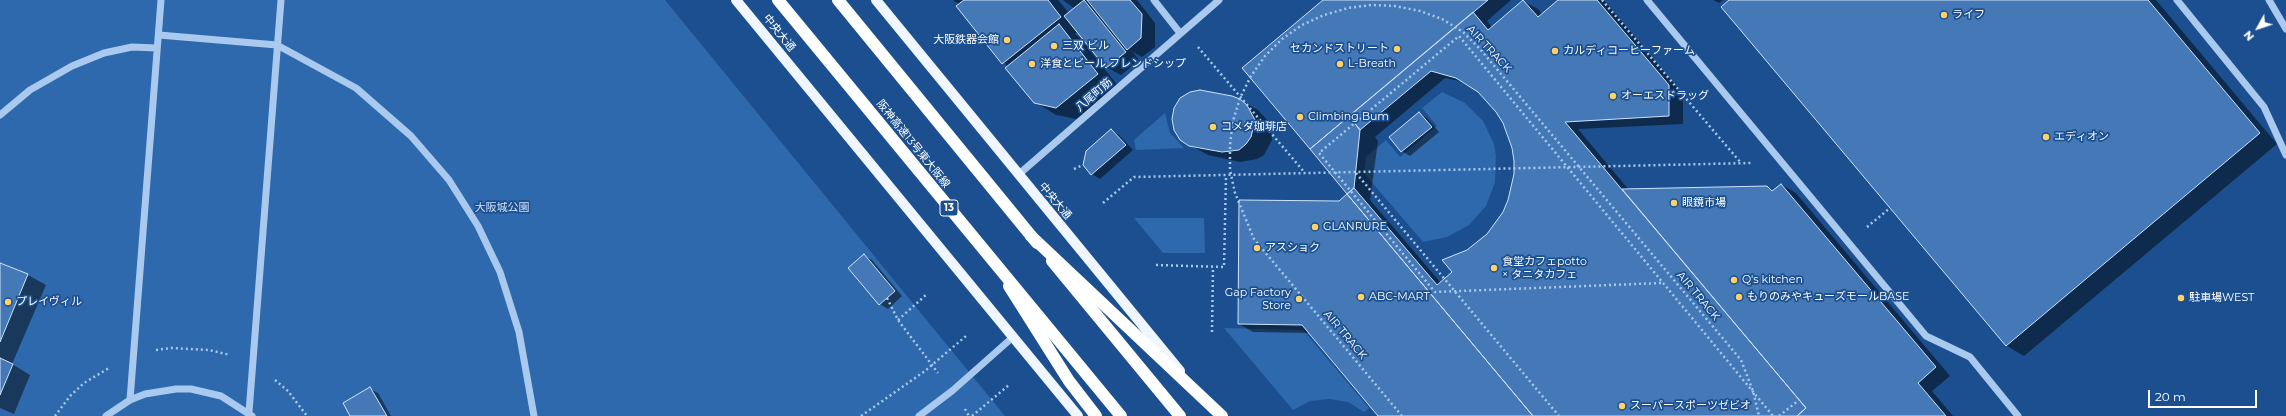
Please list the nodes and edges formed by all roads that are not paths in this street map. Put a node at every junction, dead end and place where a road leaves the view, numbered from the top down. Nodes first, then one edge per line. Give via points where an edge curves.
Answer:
1 (161, 0) edge
2 (280, 0) edge
3 (736, 0) edge
4 (778, 0) edge
5 (838, 0) edge
6 (876, 0) edge
7 (1154, 0) edge
8 (1219, 0) edge
9 (1647, 0) edge
10 (2177, 0) edge
11 (2269, 0) edge
12 (2286, 29) edge
13 (1180, 33) junction
14 (159, 36) junction
15 (277, 45) junction
16 (158, 48) junction
17 (0, 115) edge
18 (2286, 156) edge
19 (1018, 175) junction
20 (1031, 236) junction
21 (994, 264) junction
22 (1013, 337) junction
23 (130, 400) junction
24 (250, 414) edge
25 (106, 416) edge
26 (534, 416) edge
27 (919, 416) edge
28 (1078, 416) edge
29 (1096, 416) edge
30 (1121, 416) edge
31 (1180, 416) edge
32 (1218, 416) edge
33 (1222, 416) edge
34 (2018, 416) edge

1 - 14 street
2 - 15 street
3 - 22 main road, 中央大通
4 - 21 highway, 阪神高速13号東大阪線 / 13, bridge
5 - 20 highway
6 - 19 main road, 中央大通
7 - 13 street
8 - 13 street, 八尾町筋
9 - 34 street via 1926,336 1970,357
10 - 18 street via 2264,106
11 - 12 street
13 - 19 street, 八尾町筋
14 - 15 street
14 - 16 street
15 - 24 street
15 - 26 street via 356,88 411,136 449,180 478,226 500,272 519,332
16 - 17 street via 132,46 91,58 45,81
16 - 23 street
19 - 32 main road, 中央大通
20 - 31 highway, bridge
20 - 33 highway, bridge
21 - 29 highway, bridge via 1069,380
21 - 30 highway, 阪神高速13号東大阪線 / 13, bridge
22 - 27 street via 952,392
22 - 28 main road, 中央大通
23 - 24 street via 160,390 191,389 221,396
23 - 25 street

